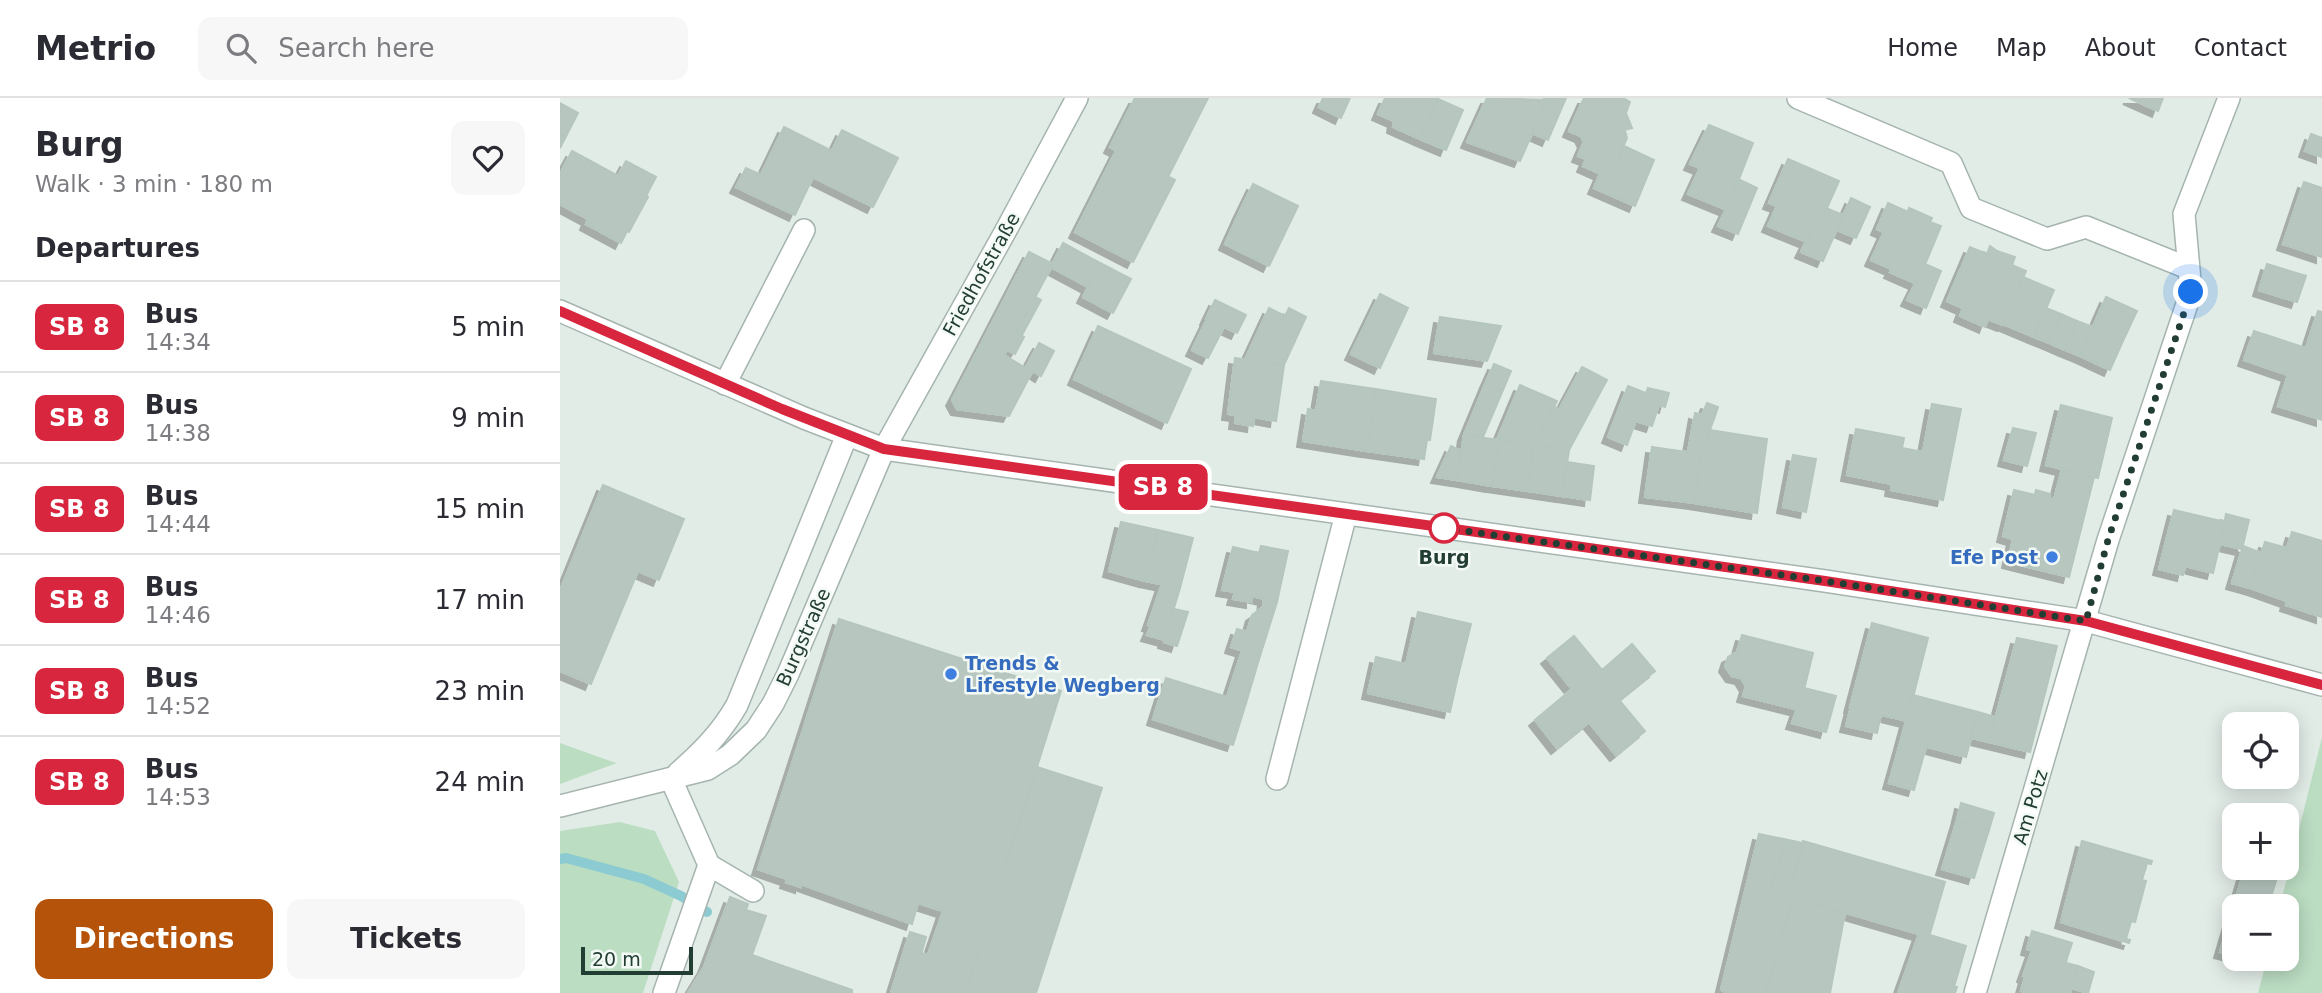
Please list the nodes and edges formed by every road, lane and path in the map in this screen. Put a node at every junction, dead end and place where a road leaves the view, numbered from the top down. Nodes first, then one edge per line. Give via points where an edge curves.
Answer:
1 (1077, 98) edge
2 (1798, 98) edge
3 (2229, 98) edge
4 (804, 230) dead end
5 (2188, 268) junction
6 (560, 311) edge
7 (725, 384) junction
8 (847, 435) junction
9 (884, 449) junction
10 (1346, 514) junction
11 (2086, 621) junction
12 (2322, 685) edge
13 (671, 779) junction
14 (1277, 779) dead end
15 (560, 806) edge
16 (709, 865) junction
17 (752, 891) dead end
18 (664, 993) edge
19 (1975, 993) edge

1 - 9 street, Friedhofstraße
2 - 5 street via 1951,163 1970,208 2047,239 2086,227
3 - 5 street, Am Potz via 2184,214
4 - 7 street
5 - 11 street, Am Potz via 2191,292 2108,540
6 - 7 street
7 - 8 street
8 - 9 street
8 - 13 street, Burgstraße via 737,705 722,731
9 - 10 street
9 - 13 street, Burgstraße via 773,705 730,755 708,769
10 - 11 street
10 - 14 street
11 - 12 street
11 - 19 street, Am Potz
13 - 15 street, Burgstraße
13 - 16 street
16 - 17 street
16 - 18 street

